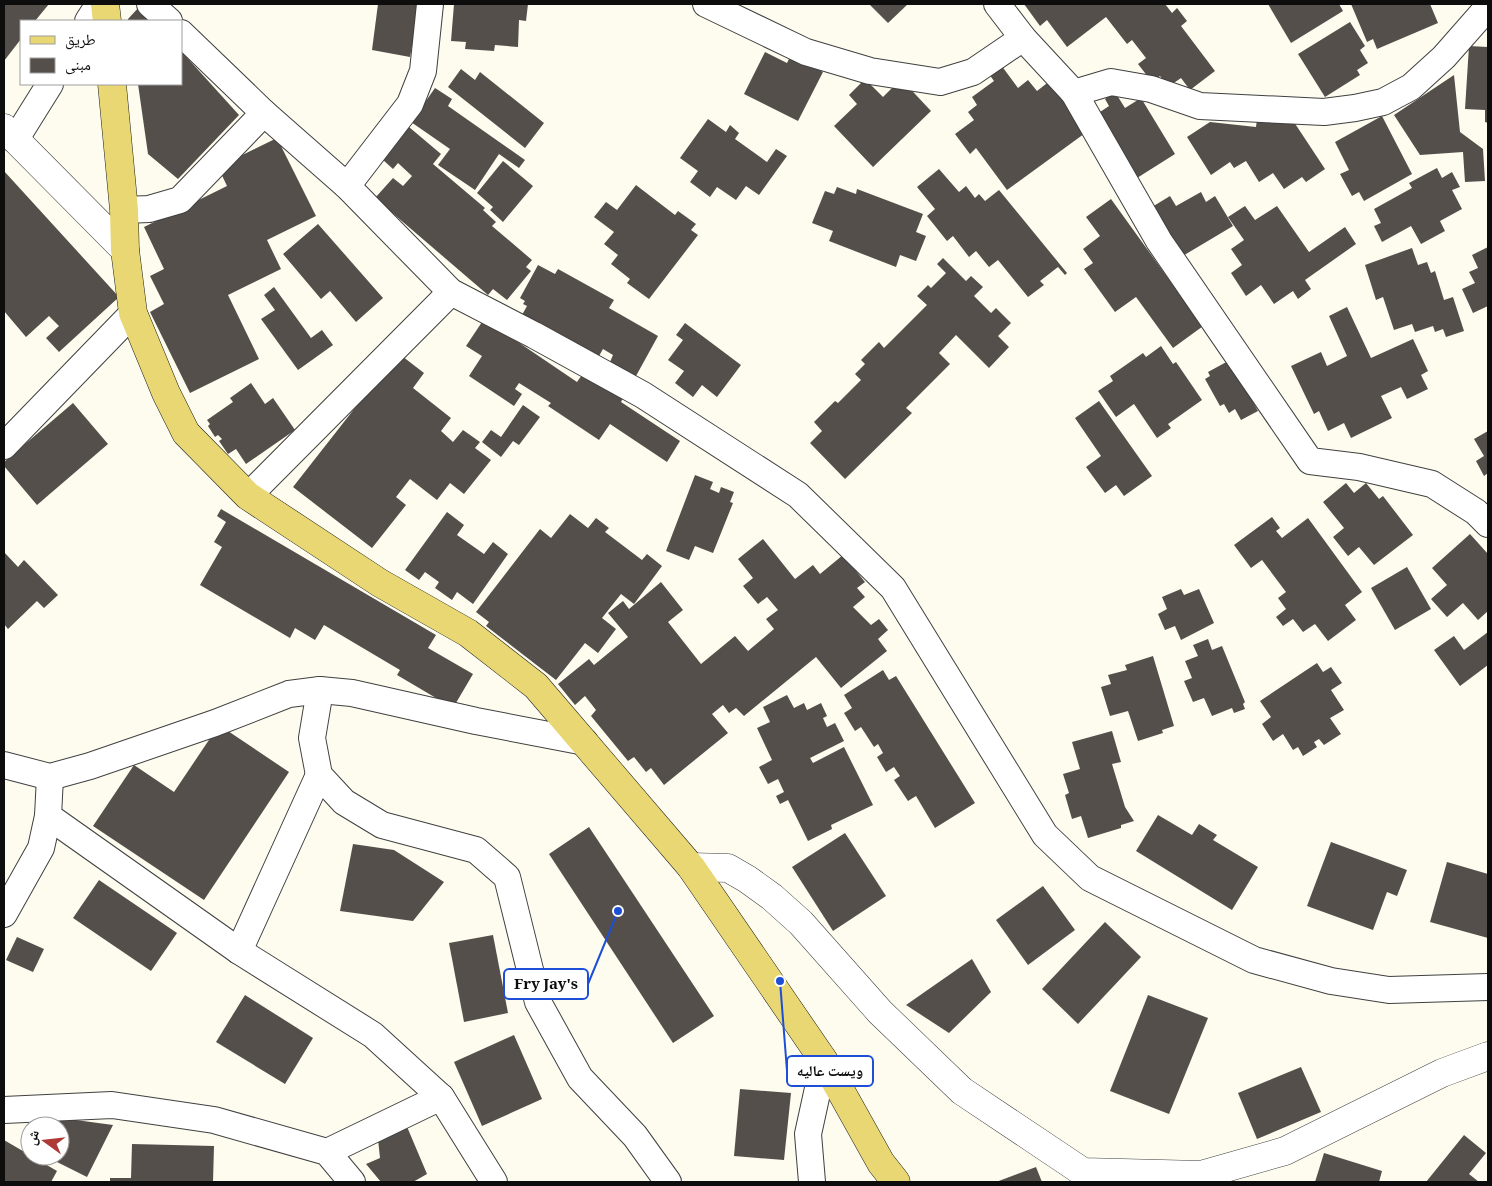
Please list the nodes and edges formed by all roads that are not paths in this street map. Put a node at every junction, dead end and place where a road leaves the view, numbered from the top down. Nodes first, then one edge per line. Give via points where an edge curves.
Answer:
1 (99, 4) edge
2 (105, 4) edge
3 (150, 4) edge
4 (430, 4) edge
5 (706, 4) edge
6 (997, 4) edge
7 (1488, 7) edge
8 (89, 20) edge
9 (107, 20) edge
10 (167, 20) edge
11 (182, 34) edge
12 (1023, 38) junction
13 (49, 85) edge
14 (112, 85) edge
15 (1074, 93) junction
16 (264, 113) junction
17 (10, 134) edge
18 (347, 186) junction
19 (124, 210) junction
20 (125, 250) junction
21 (450, 292) junction
22 (133, 313) junction
23 (4, 446) edge
24 (248, 496) junction
25 (1488, 524) edge
26 (320, 690) junction
27 (585, 742) junction
28 (4, 765) edge
29 (319, 775) junction
30 (50, 777) junction
31 (48, 816) junction
32 (691, 867) junction
33 (4, 914) edge
34 (239, 951) junction
35 (1488, 988) edge
36 (1488, 1056) edge
37 (824, 1061) junction
38 (440, 1097) junction
39 (4, 1110) edge
40 (327, 1152) junction
41 (1083, 1172) junction
42 (352, 1182) edge
43 (494, 1182) edge
44 (668, 1182) edge
45 (812, 1182) edge
46 (896, 1182) edge
47 (1112, 1182) edge

1 - 8 street
2 - 9 main road
3 - 10 street
4 - 18 street via 423,71 410,104
5 - 12 street via 806,52 870,71 940,82 973,72
6 - 12 street
7 - 15 street via 1444,57 1411,87 1383,102 1355,108 1324,112 1200,106 1151,89 1111,82
11 - 16 street
12 - 15 street
13 - 17 street
14 - 19 main road
15 - 25 street via 1159,241 1310,461 1359,467 1432,484 1476,512
16 - 18 street
16 - 19 street via 180,200 149,209
17 - 20 street
18 - 21 street
19 - 20 main road
20 - 22 main road
21 - 24 street
21 - 35 street via 642,396 798,495 893,588 1045,835 1090,878 1254,960 1331,981 1388,990
22 - 23 street
22 - 24 main road via 186,433
24 - 27 main road via 380,583 468,633 536,686
26 - 27 street via 352,693
26 - 29 street via 312,738
26 - 30 street via 289,694 206,726
27 - 32 main road
28 - 30 street
29 - 34 street
29 - 44 street via 344,802 382,825 476,850 507,877 538,1002 580,1078 635,1136
30 - 31 street
31 - 33 street via 41,848
31 - 34 street
32 - 37 main road
32 - 41 street via 728,868 772,897 801,923 880,1012 962,1091
34 - 38 street via 373,1035
36 - 41 street via 1442,1073 1285,1151 1201,1175
37 - 45 street via 808,1134
37 - 46 main road via 881,1163
38 - 40 street
38 - 43 street
39 - 40 street via 112,1105 214,1120
40 - 42 street
41 - 47 street

